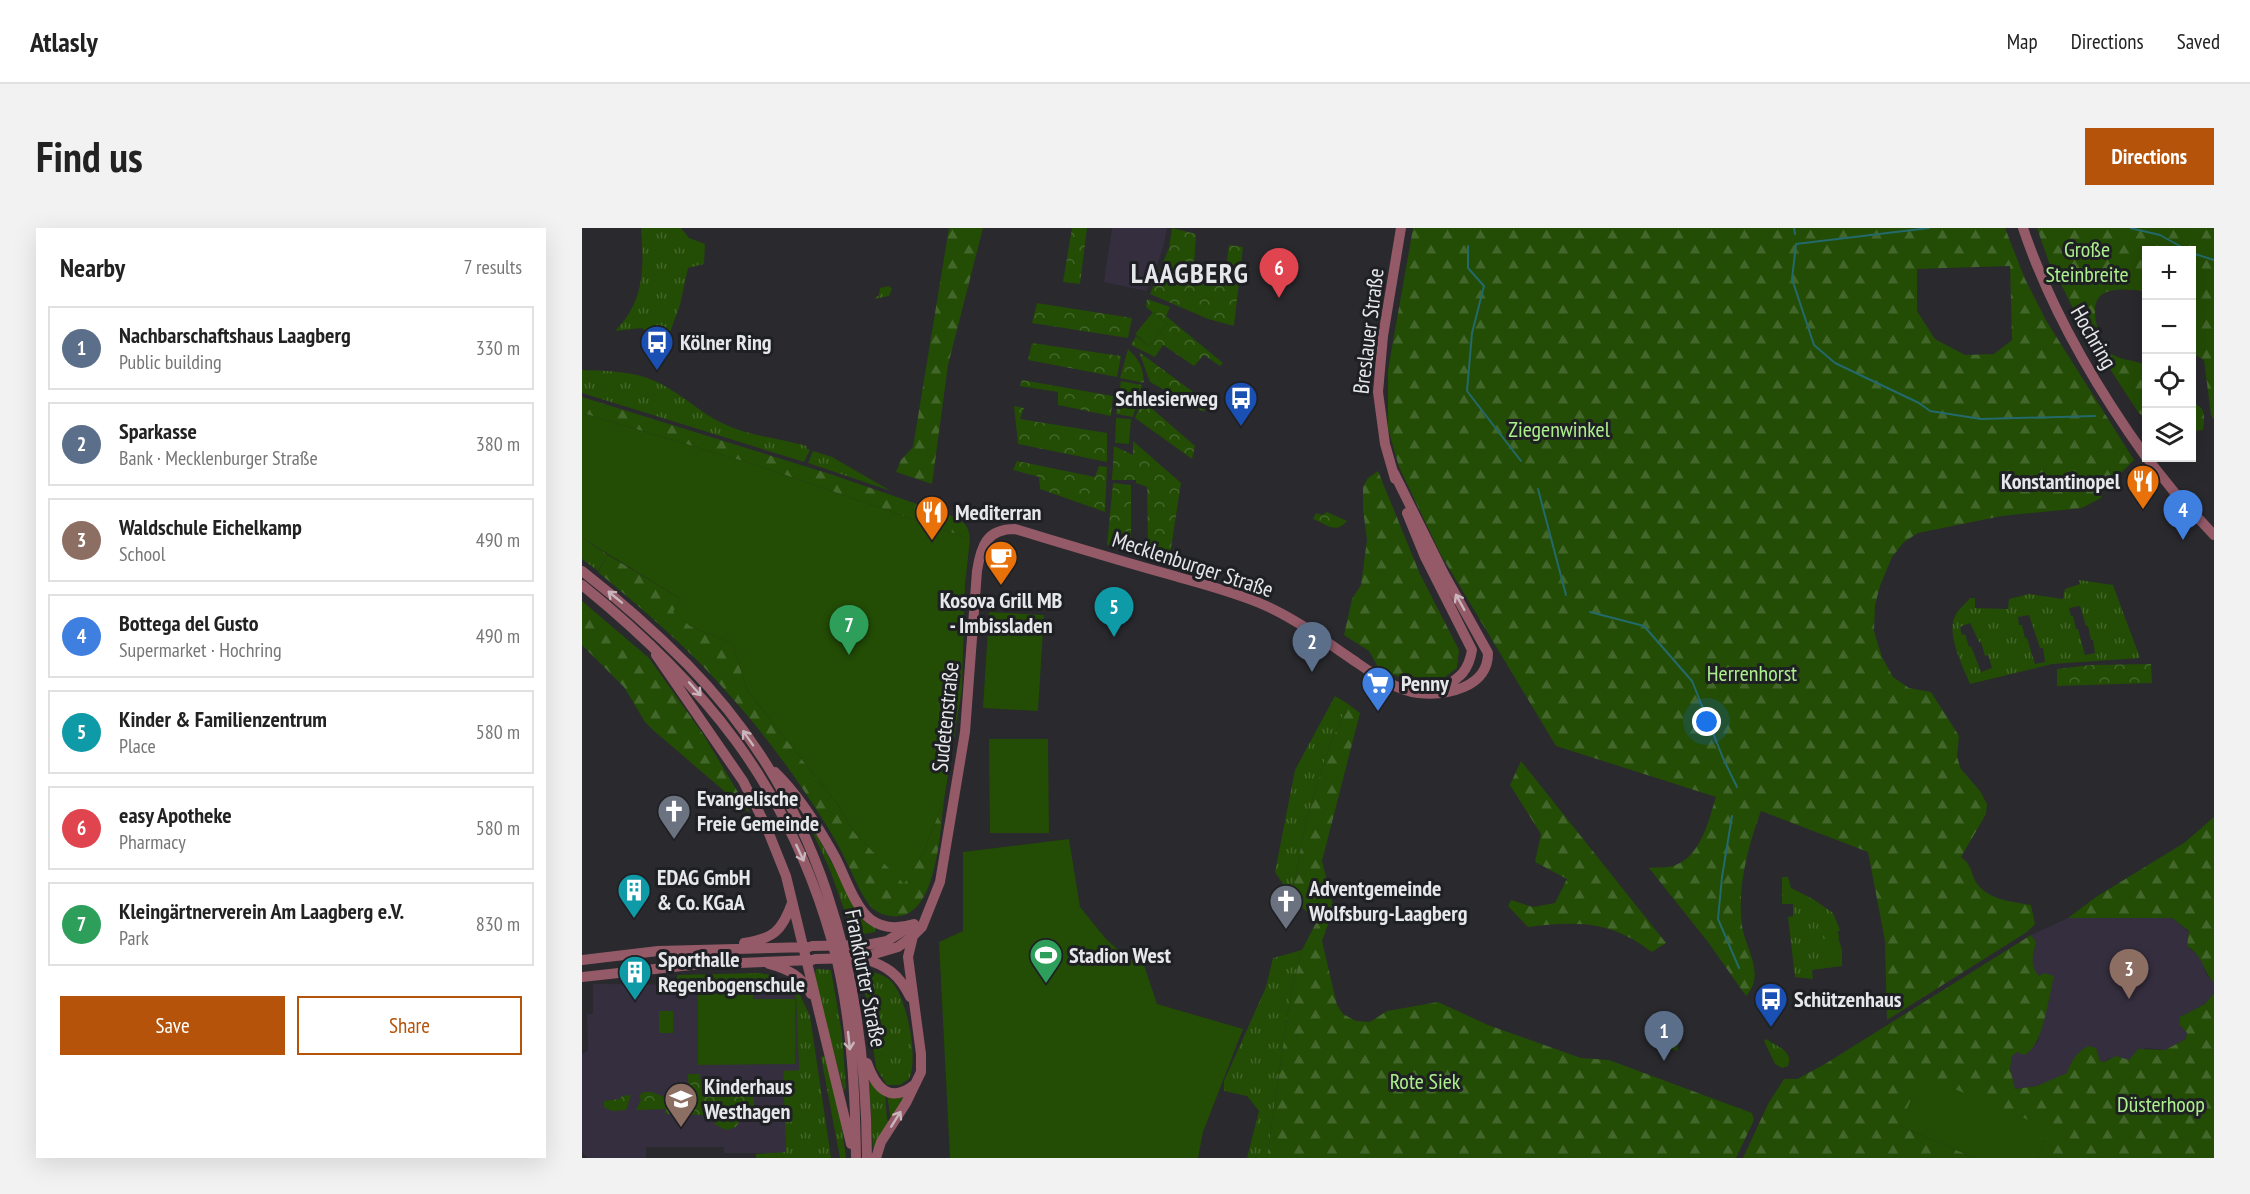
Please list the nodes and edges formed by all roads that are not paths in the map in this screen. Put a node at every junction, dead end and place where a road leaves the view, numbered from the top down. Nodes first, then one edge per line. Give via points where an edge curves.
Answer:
1 (1401, 228) edge
2 (2023, 228) edge
3 (2142, 449) edge
4 (2151, 462) edge
5 (1394, 473) junction
6 (992, 534) joint
7 (2214, 535) edge
8 (582, 571) edge
9 (582, 585) edge
10 (639, 633) junction
11 (1473, 681) joint
12 (1435, 694) junction
13 (763, 760) junction
14 (792, 903) junction
15 (914, 930) junction
16 (892, 944) junction
17 (807, 947) junction
18 (717, 949) junction
19 (908, 957) junction
20 (867, 958) junction
21 (582, 960) edge
22 (810, 960) junction
23 (759, 961) junction
24 (582, 977) edge
25 (817, 1005) junction
26 (914, 1007) junction
27 (861, 1046) junction
28 (918, 1080) junction
29 (855, 1158) edge
30 (867, 1158) edge
31 (876, 1158) edge

1 - 5 street, Breslauer Straße via 1378,392 1385,444
2 - 3 street, Hochring via 2041,279 2079,354
4 - 7 street, Hochring
11 -> 5 street, Breslauer Straße via 1484,670 1488,653
5 - 12 street, Breslauer Straße via 1396,489 1425,557 1472,650 1462,676
6 - 12 street, Mecklenburger Straße via 1015,529 1249,599 1288,617 1387,682 1416,693
6 - 15 street, Sudetenstraße via 981,552 977,572 969,698 940,882 931,906
13 -> 8 street, Frankfurter Straße via 688,665
9 - 10 street, Frankfurter Straße
10 - 14 street via 743,781 777,850
10 -> 29 street, Frankfurter Straße via 705,700 738,743 772,796 803,857 831,939 843,996 852,1071
11 - 12 street, Mecklenburger Straße via 1458,691
13 - 15 street via 802,805 834,854 864,913 886,927
13 - 27 street, Frankfurter Straße via 804,835 829,896 848,963
14 - 17 street
14 - 18 street via 776,932 756,941
15 - 16 street
15 - 19 street
16 - 17 street, bridge
16 - 19 street
16 - 20 street
17 - 18 street
17 - 22 street
18 - 21 street
19 - 26 street
20 - 22 street, bridge
20 - 26 street via 899,979
22 - 23 street
22 - 25 street
23 - 24 street
23 - 25 street via 794,974 809,989
25 - 29 street
26 - 28 street via 921,1054
27 - 28 street via 872,1079 881,1089 903,1092
27 - 30 street, Frankfurter Straße
31 -> 28 street via 881,1142

